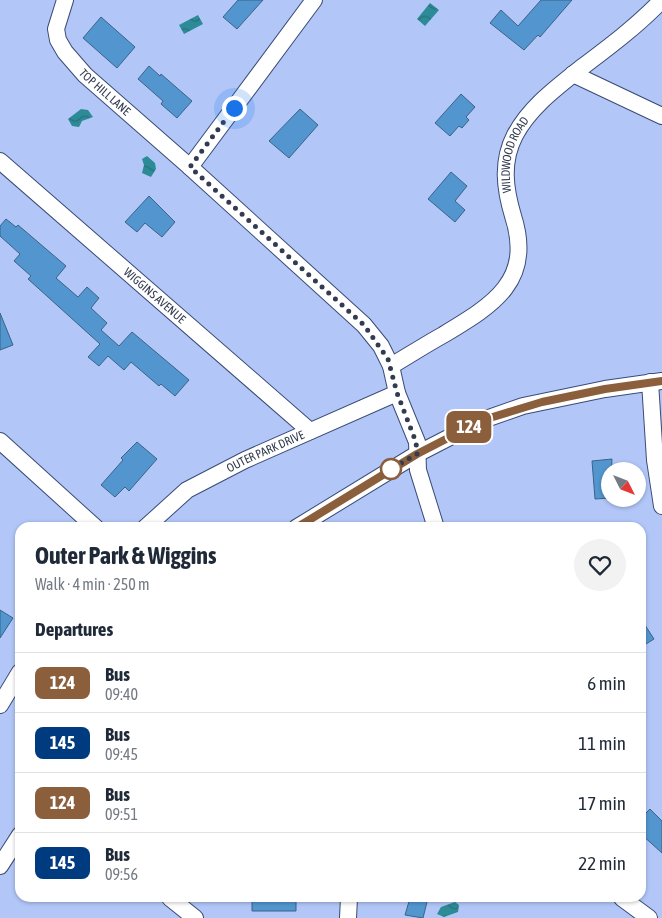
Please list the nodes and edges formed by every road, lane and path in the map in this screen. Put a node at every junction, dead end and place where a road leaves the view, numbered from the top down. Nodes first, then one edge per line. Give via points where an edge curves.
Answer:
1 (65, 0) edge
2 (314, 0) edge
3 (662, 0) edge
4 (573, 74) junction
5 (662, 116) edge
6 (0, 161) edge
7 (190, 167) junction
8 (391, 366) junction
9 (656, 382) edge
10 (397, 393) junction
11 (310, 431) junction
12 (0, 441) edge
13 (417, 454) junction
14 (662, 506) edge
15 (89, 522) edge
16 (151, 522) edge
17 (306, 522) edge
18 (434, 522) edge
19 (15, 680) edge
20 (0, 705) edge
21 (15, 843) edge
22 (0, 866) edge
23 (175, 902) edge
24 (349, 902) edge
25 (627, 902) edge
26 (195, 918) edge
27 (348, 918) edge
28 (649, 918) edge

1 - 7 street, TOP HILL LANE via 56,29 65,52 85,75
2 - 7 street
3 - 4 street, WILDWOOD ROAD
4 - 5 street
4 - 8 street, WILDWOOD ROAD via 551,91 513,137 504,176 520,246 510,283 483,311
6 - 11 street, WIGGINS AVENUE
7 - 8 street via 364,325 381,346
8 - 10 street
9 - 13 street via 523,406 483,420
9 - 14 street via 655,460
10 - 11 street, OUTER PARK DRIVE
10 - 13 street via 416,442
11 - 16 street, OUTER PARK DRIVE via 187,490
12 - 15 street
13 - 17 street
13 - 18 street via 418,470
19 - 20 street
21 - 22 street
23 - 26 street
24 - 27 street
25 - 28 street

